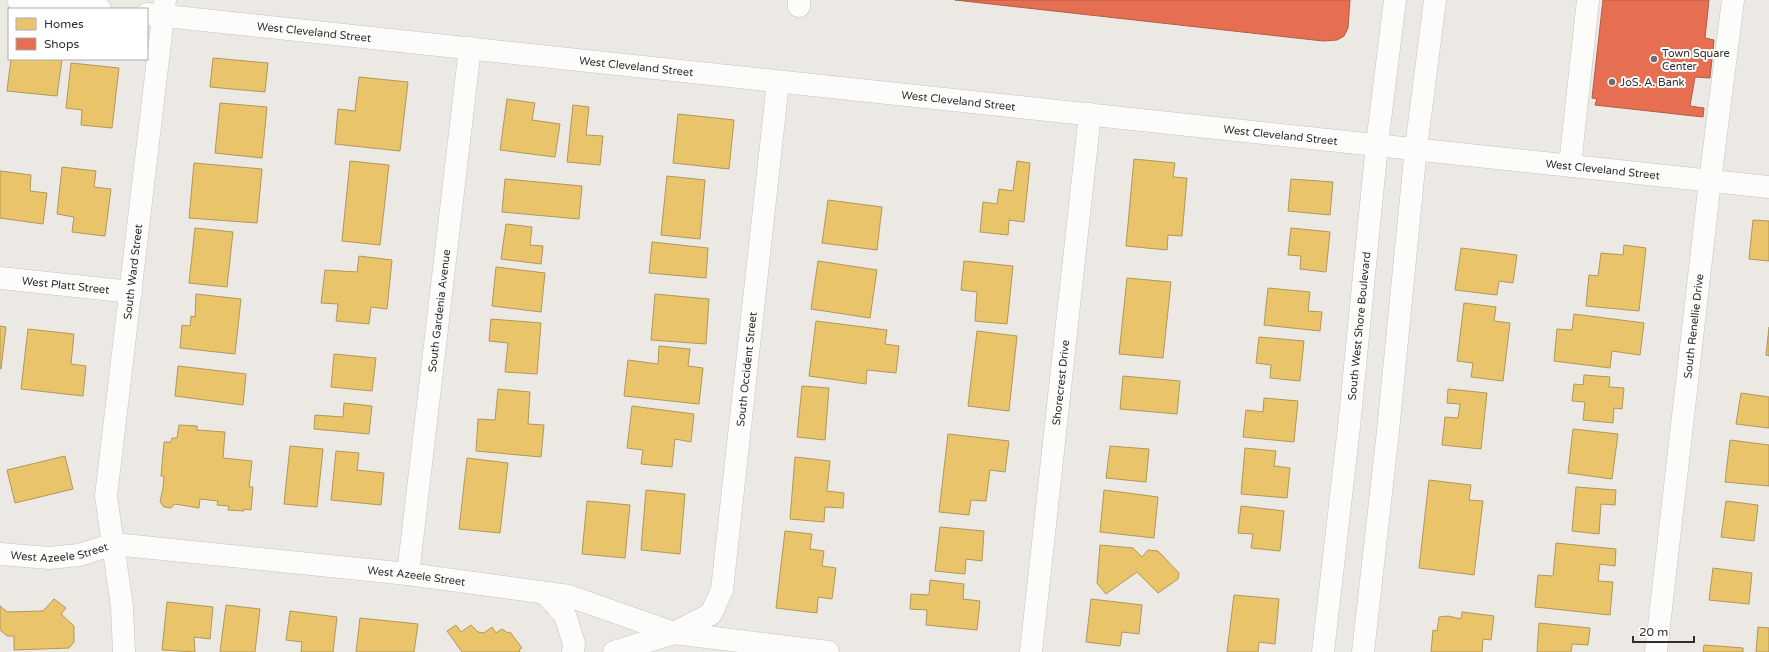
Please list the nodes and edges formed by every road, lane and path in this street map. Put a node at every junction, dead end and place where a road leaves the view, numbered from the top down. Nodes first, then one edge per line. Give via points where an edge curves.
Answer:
1 (18, 0) edge
2 (1395, 0) edge
3 (1434, 0) edge
4 (1588, 0) edge
5 (1733, 0) edge
6 (91, 8) edge
7 (158, 10) edge
8 (470, 48) junction
9 (778, 82) junction
10 (1090, 114) junction
11 (1377, 144) junction
12 (1416, 148) junction
13 (1570, 165) junction
14 (1710, 180) junction
15 (1769, 187) edge
16 (0, 278) edge
17 (132, 292) junction
18 (114, 544) junction
19 (0, 554) edge
20 (408, 574) junction
21 (545, 593) junction
22 (674, 633) junction
23 (124, 652) edge
24 (573, 652) edge
25 (614, 652) edge
26 (828, 652) edge
27 (1030, 652) edge
28 (1323, 652) edge
29 (1363, 652) edge
30 (1656, 652) edge

1 - 6 street
2 - 11 street, South West Shore Boulevard
3 - 12 street
4 - 13 street
5 - 14 street, South Renellie Drive
7 - 8 street, West Cleveland Street
7 - 17 street, South Ward Street
8 - 9 street, West Cleveland Street
8 - 20 street, South Gardenia Avenue
9 - 10 street, West Cleveland Street
9 - 22 street, South Occident Street via 722,590 711,614
10 - 11 street, West Cleveland Street
10 - 27 street, Shorecrest Drive
11 - 12 street, West Cleveland Street
11 - 28 street, South West Shore Boulevard via 1349,427
12 - 13 street, West Cleveland Street
12 - 29 street
13 - 14 street, West Cleveland Street
14 - 15 street, West Cleveland Street
14 - 30 street, South Renellie Drive
16 - 17 street, West Platt Street
17 - 18 street, South Ward Street via 106,496
18 - 19 street, West Azeele Street via 79,554 49,558
18 - 20 street, West Azeele Street
18 - 23 street, South Ward Street via 122,607
20 - 21 street, West Azeele Street
21 - 22 street, West Azeele Street via 569,596
21 - 24 street via 565,614 574,644
22 - 25 street
22 - 26 street, West Azeele Street

